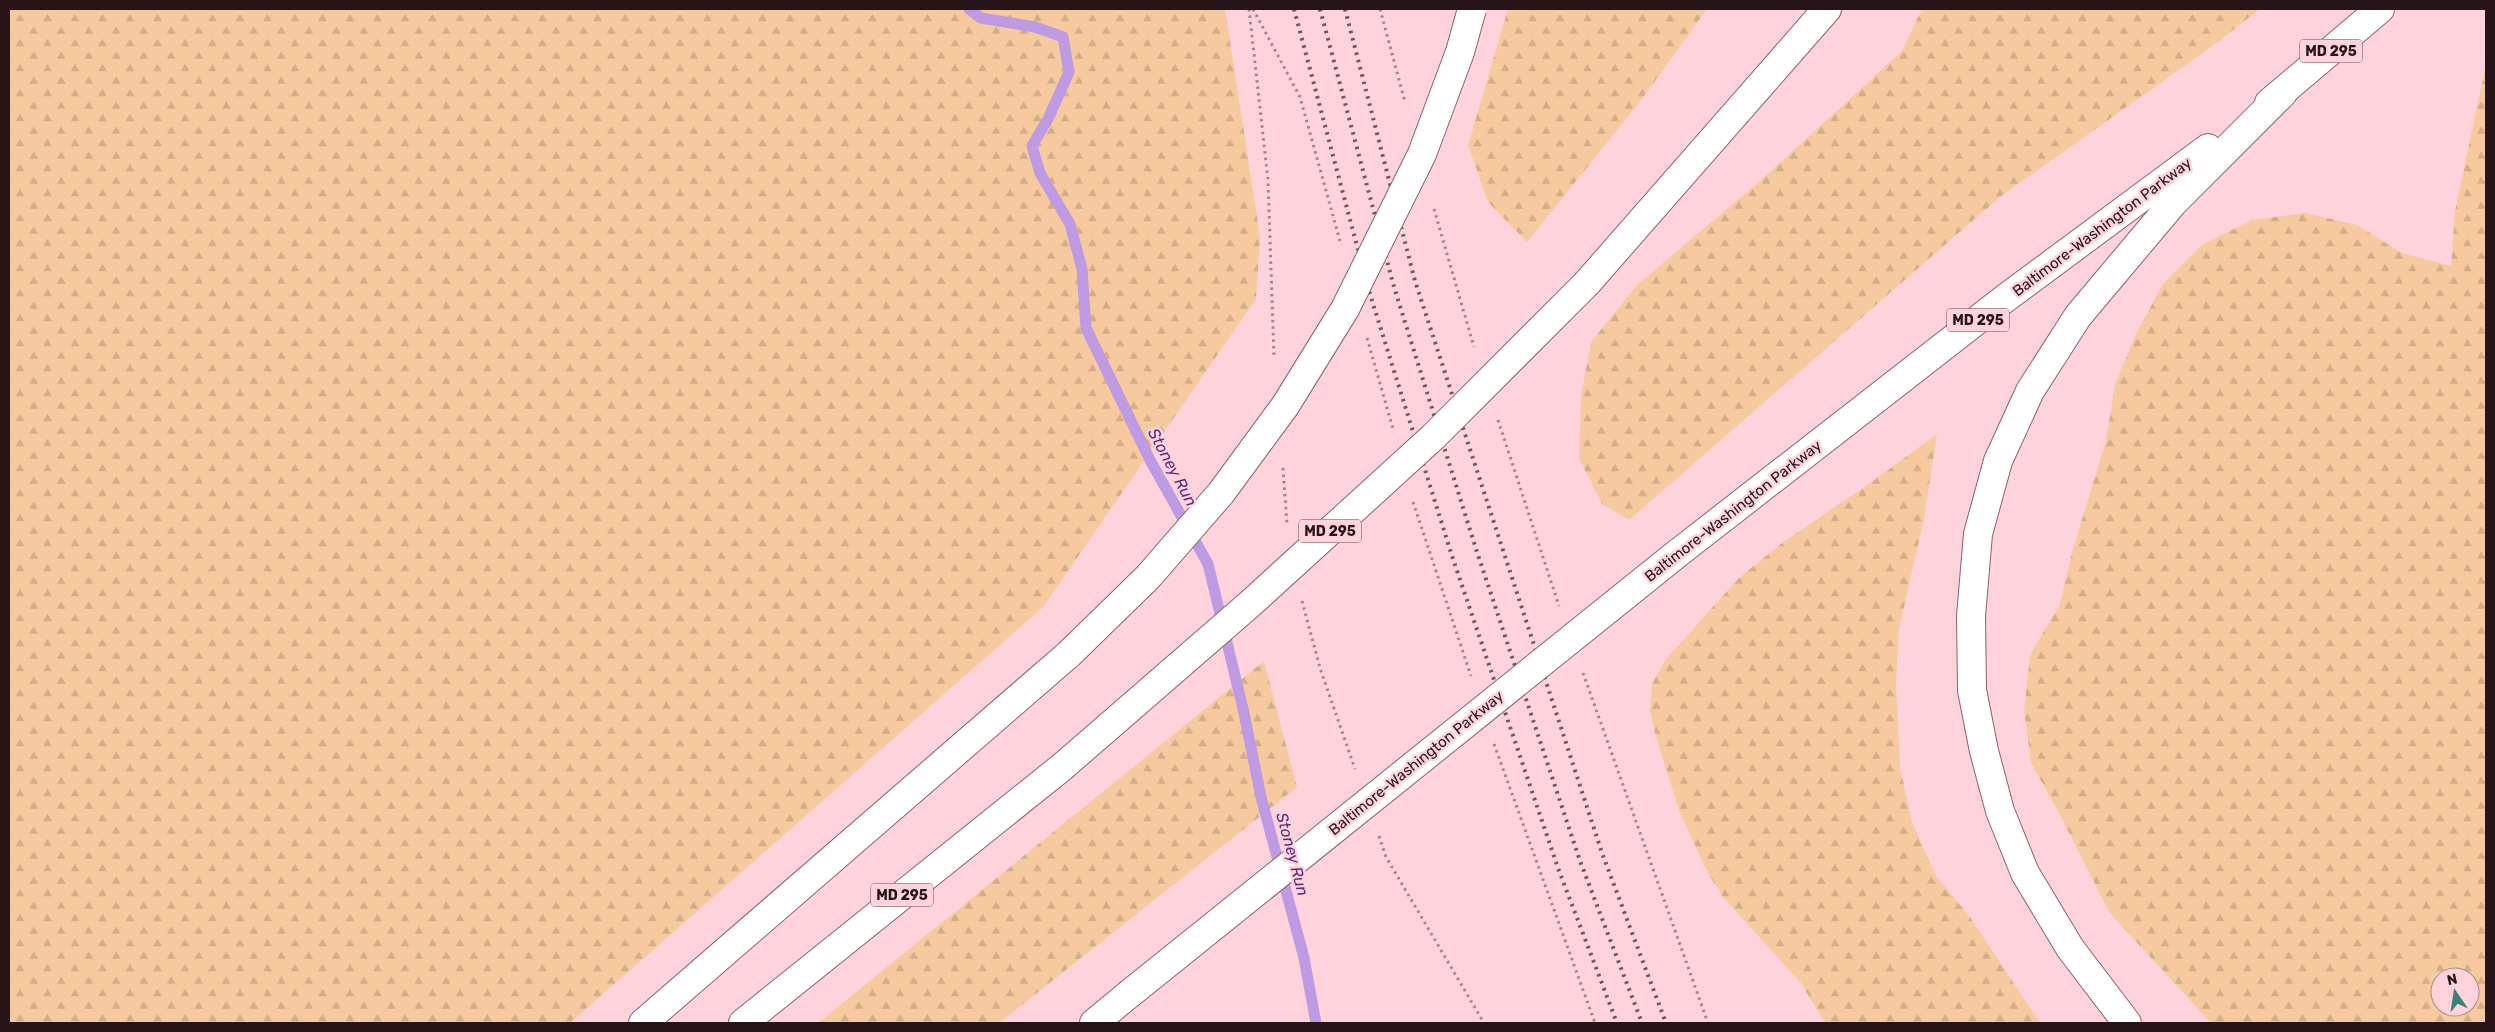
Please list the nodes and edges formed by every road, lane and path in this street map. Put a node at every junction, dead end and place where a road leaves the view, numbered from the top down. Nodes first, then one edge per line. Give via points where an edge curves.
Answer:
1 (1253, 9) edge
2 (1380, 9) edge
3 (1472, 9) edge
4 (1827, 9) edge
5 (2380, 9) edge
6 (2283, 93) junction
7 (1405, 103) dead end
8 (1433, 206) dead end
9 (1342, 250) dead end
10 (1366, 335) dead end
11 (1477, 356) dead end
12 (1495, 412) dead end
13 (1393, 431) dead end
14 (1412, 498) dead end
15 (1562, 616) dead end
16 (1582, 671) dead end
17 (1473, 682) dead end
18 (1492, 737) dead end
19 (1386, 856) dead end
20 (643, 1023) edge
21 (743, 1023) edge
22 (1094, 1023) edge
23 (1484, 1023) edge
24 (1595, 1023) edge
25 (1708, 1023) edge
26 (2126, 1023) edge

1 - 9 path via 1300,97
2 - 7 path
3 - 20 highway, bridge via 1460,52 1422,154 1345,308 1285,406 1221,493 1148,577 1069,654
4 - 21 highway, MD 295, bridge via 1587,283 1432,437 1251,603 1062,767
5 - 6 highway, Baltimore-Washington Parkway / MD 295
6 - 22 highway, Baltimore-Washington Parkway / MD 295, bridge via 2003,300 1678,553
6 - 26 highway via 2173,203 2078,316 2030,391 1998,461 1978,534 1971,616 1972,690 2000,811 2035,890 2070,948
8 - 11 path
10 - 13 path
12 - 15 path
14 - 17 path
16 - 25 path
18 - 24 path
19 - 23 path

